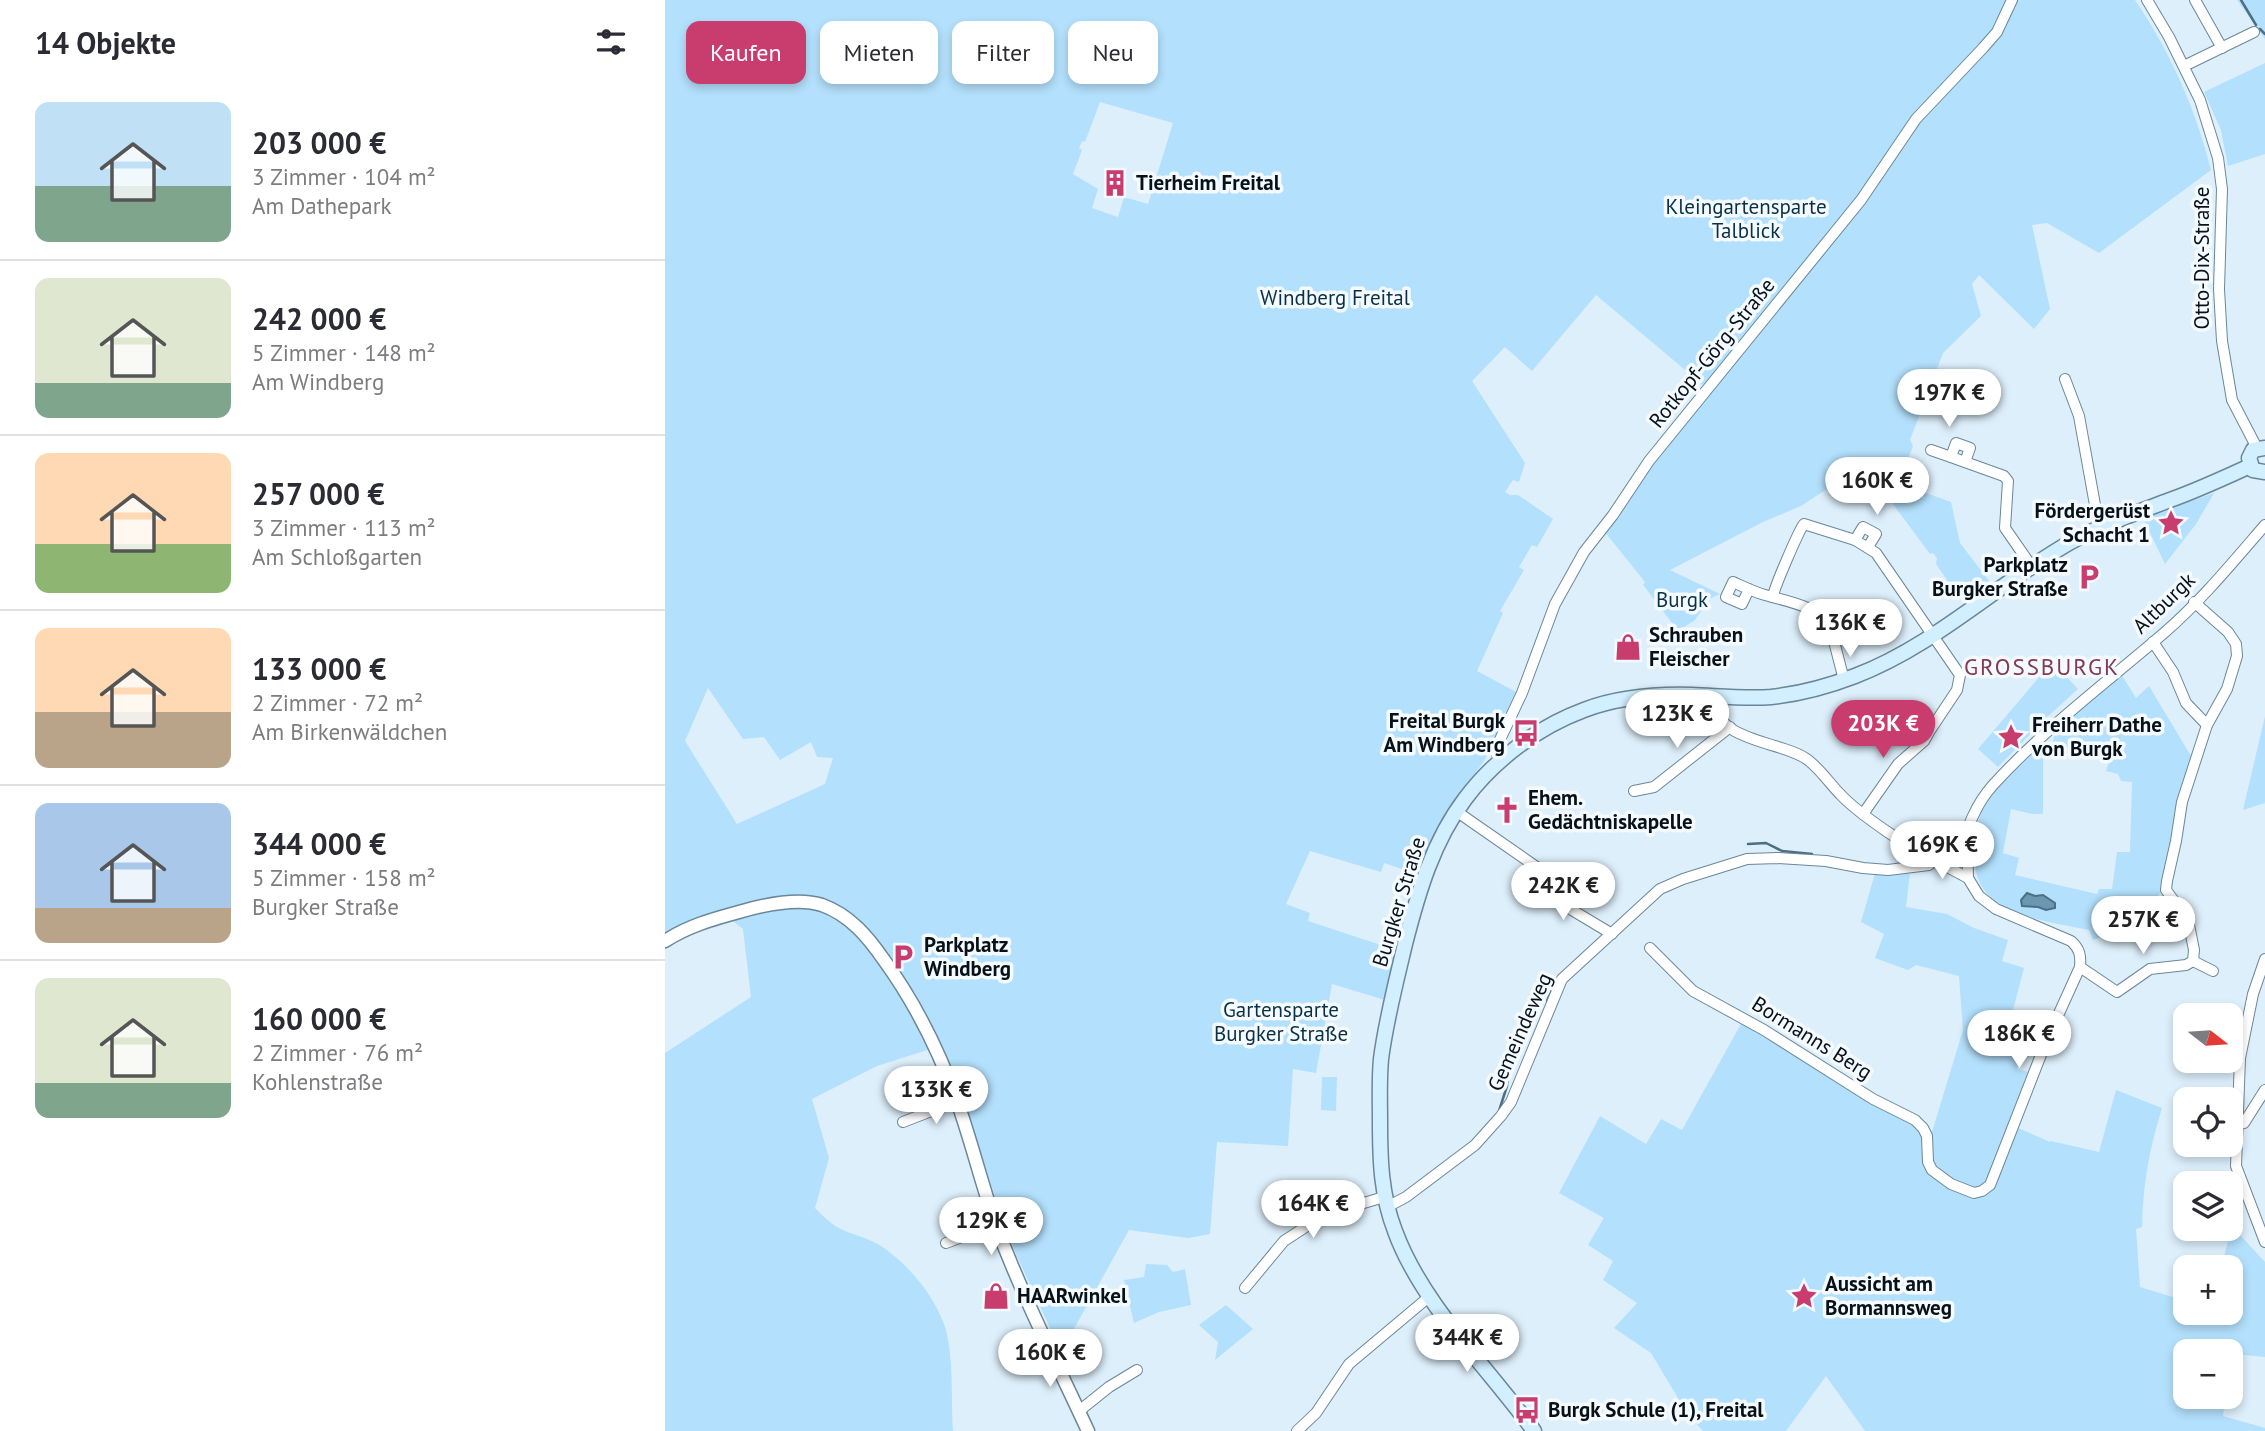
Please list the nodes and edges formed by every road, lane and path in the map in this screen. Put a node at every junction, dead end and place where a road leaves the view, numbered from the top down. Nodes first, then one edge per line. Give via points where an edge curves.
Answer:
1 (2012, 0) edge
2 (2147, 0) edge
3 (2195, 0) edge
4 (2254, 32) dead end
5 (2222, 48) junction
6 (2184, 66) junction
7 (2065, 379) dead end
8 (2261, 448) edge
9 (1931, 450) dead end
10 (1951, 457) junction
11 (1965, 462) junction
12 (2250, 467) junction
13 (2265, 472) edge
14 (2265, 525) edge
15 (2099, 527) junction
16 (1855, 540) junction
17 (1868, 547) junction
18 (2032, 567) junction
19 (1749, 589) dead end
20 (1773, 597) junction
21 (2194, 602) junction
22 (1933, 636) junction
23 (2153, 642) junction
24 (1844, 680) junction
25 (1716, 696) junction
26 (2207, 725) junction
27 (1730, 727) junction
28 (1502, 760) junction
29 (1634, 790) dead end
30 (1456, 811) junction
31 (1863, 814) junction
32 (1967, 834) junction
33 (1937, 858) junction
34 (1968, 878) junction
35 (1612, 934) junction
36 (665, 941) edge
37 (1650, 948) dead end
38 (2265, 959) edge
39 (2193, 961) junction
40 (2080, 967) junction
41 (2213, 971) dead end
42 (2239, 1087) edge
43 (2265, 1090) edge
44 (957, 1101) junction
45 (903, 1122) dead end
46 (2243, 1123) edge
47 (2237, 1157) edge
48 (1386, 1202) junction
49 (996, 1224) junction
50 (2265, 1242) edge
51 (946, 1243) dead end
52 (1245, 1288) dead end
53 (1430, 1296) junction
54 (1137, 1370) dead end
55 (1079, 1411) junction
56 (1530, 1430) edge
57 (1088, 1431) edge
58 (1297, 1431) edge

1 - 28 street, Rotkopf-Görg-Straße via 1983,48 1916,119 1861,200 1649,461 1584,552 1555,604 1497,746
2 - 6 street, Otto-Dix-Straße
3 - 5 street
4 - 5 street
5 - 6 street
6 - 8 street, Otto-Dix-Straße via 2218,158 2222,190 2219,289 2232,400
7 - 15 street via 2079,416
8 - 12 main road via 2249,458
9 - 10 street
10 - 11 street
10 - 11 street via 1956,443 1970,448
11 - 18 street via 2008,481 2005,528
12 - 13 main road
12 - 15 main road, Burgker Straße
14 - 21 street, Altburgk
15 - 18 main road, Burgker Straße
16 - 17 street
16 - 17 street via 1863,527 1876,534
16 - 20 street via 1804,524
17 - 22 street
18 - 22 main road, Burgker Straße
19 - 20 street
20 - 24 street via 1829,622
21 - 23 street, Altburgk
21 - 26 street via 2228,632 2237,656 2227,689
22 - 24 main road, Burgker Straße
22 - 31 street via 1960,675 1960,682 1924,741 1898,764
23 - 26 street via 2186,703
23 - 32 street, Altburgk via 2027,750 1980,802
24 - 25 main road, Burgker Straße via 1769,697
25 - 27 street via 1718,716
25 - 28 main road, Burgker Straße via 1647,696 1592,708 1542,731
26 - 39 street via 2182,802 2167,881 2167,890 2188,920
27 - 29 street via 1654,787
27 - 31 street via 1808,760
28 - 30 main road, Burgker Straße
30 - 35 street via 1544,873 1572,910
30 - 48 main road, Burgker Straße via 1421,888 1384,1041 1380,1168
31 - 33 street via 1912,848
32 - 33 street, Altburgk via 1958,848
32 - 34 street
33 - 34 street
33 - 35 street, Gemeindeweg via 1929,865 1888,870 1778,858 1738,861 1660,889
34 - 40 street via 1979,896 1996,909 2071,941 2079,948
35 - 48 street, Gemeindeweg via 1562,979 1501,1116 1475,1145 1406,1197
36 - 44 street via 697,924 774,904 820,904 840,914 862,930 898,980 923,1021
37 - 40 street, Bormanns Berg via 1693,991 1915,1120 1927,1136 1932,1170 1974,1193 1990,1185
38 - 42 street via 2241,1046
39 - 40 street via 2150,969 2117,992
39 - 41 street
43 - 46 street
44 - 45 street
44 - 49 street
47 - 50 street via 2237,1173
48 - 52 street, Gemeindeweg via 1330,1213 1310,1224 1284,1241
48 - 53 main road, Burgker Straße via 1406,1256
49 - 51 street
49 - 55 street
53 - 56 main road, Burgker Straße
53 - 58 street via 1349,1364 1316,1413
54 - 55 street
55 - 57 street

